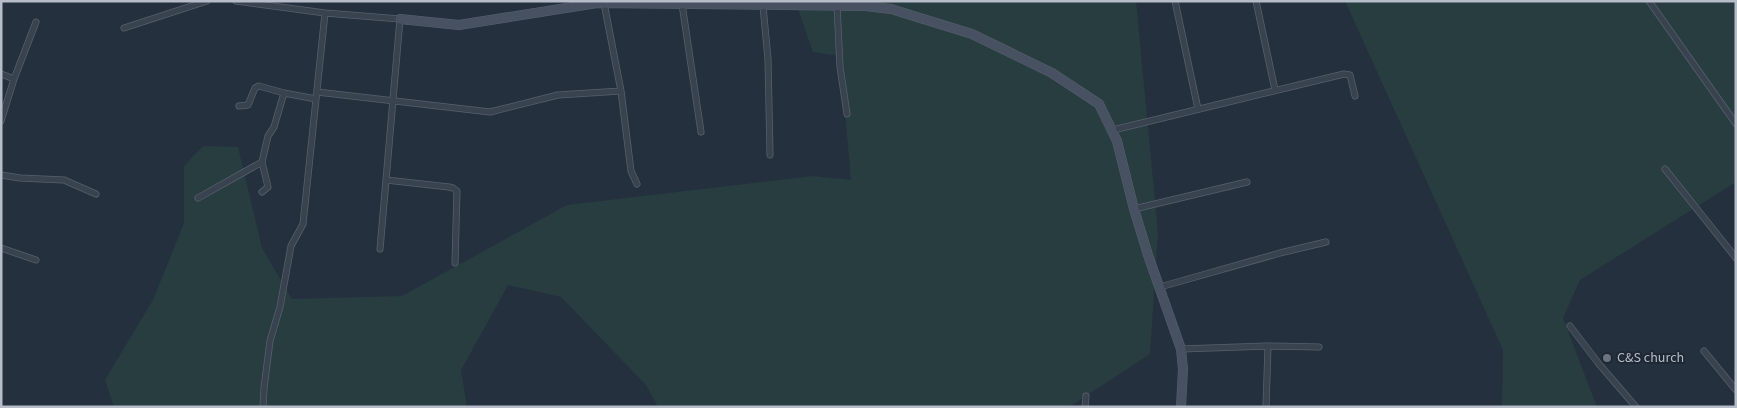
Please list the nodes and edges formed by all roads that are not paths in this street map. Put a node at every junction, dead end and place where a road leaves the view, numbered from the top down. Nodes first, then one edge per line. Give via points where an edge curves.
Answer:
1 (207, 1) edge
2 (236, 1) edge
3 (1175, 1) edge
4 (1256, 1) edge
5 (1648, 1) edge
6 (599, 2) edge
7 (664, 2) edge
8 (736, 3) edge
9 (682, 4) junction
10 (837, 5) junction
11 (763, 6) junction
12 (325, 13) junction
13 (400, 19) junction
14 (36, 22) dead end
15 (124, 28) dead end
16 (1, 74) edge
17 (14, 79) junction
18 (1275, 90) junction
19 (621, 91) junction
20 (317, 92) junction
21 (284, 93) junction
22 (1355, 96) dead end
23 (316, 99) junction
24 (393, 102) junction
25 (239, 106) dead end
26 (1198, 109) junction
27 (847, 114) dead end
28 (1, 121) edge
29 (1736, 124) edge
30 (1113, 130) junction
31 (702, 132) dead end
32 (770, 155) dead end
33 (262, 162) junction
34 (1665, 169) dead end
35 (1, 175) edge
36 (386, 180) junction
37 (1247, 182) dead end
38 (637, 184) dead end
39 (262, 192) dead end
40 (96, 194) dead end
41 (198, 198) dead end
42 (1134, 209) junction
43 (1326, 242) dead end
44 (1, 248) edge
45 (380, 249) dead end
46 (1736, 258) edge
47 (36, 260) dead end
48 (456, 263) dead end
49 (1160, 288) junction
50 (1570, 326) dead end
51 (1268, 346) junction
52 (1319, 347) dead end
53 (1181, 349) junction
54 (1704, 351) dead end
55 (1736, 390) edge
56 (1086, 396) dead end
57 (263, 407) edge
58 (1085, 407) edge
59 (1181, 407) edge
60 (1266, 407) edge
61 (1636, 407) edge

1 - 15 street
2 - 12 street
3 - 26 street
4 - 18 street
5 - 29 street
6 - 7 street
6 - 13 street via 459,25
6 - 19 street
7 - 9 street
8 - 9 street
8 - 11 street
9 - 31 street
10 - 11 street
10 - 27 street via 840,67
10 - 30 street via 891,9 972,34 1080,90 1099,104
11 - 32 street via 768,59
12 - 13 street
12 - 20 street
13 - 24 street
14 - 17 street
16 - 17 street
17 - 28 street
18 - 22 street via 1348,73
18 - 26 street
19 - 24 street via 558,95 490,112
19 - 38 street via 631,171
20 - 23 street
20 - 24 street
21 - 23 street
21 - 25 street via 259,86 248,105
21 - 33 street
23 - 57 street via 303,224 291,246 280,307 270,340
24 - 36 street
26 - 30 street
30 - 42 street
33 - 39 street via 268,187
33 - 41 street
34 - 46 street
35 - 40 street via 64,180
36 - 45 street
36 - 48 street via 457,191
37 - 42 street
42 - 49 street
43 - 49 street
44 - 47 street
49 - 53 street
50 - 61 street
51 - 52 street
51 - 53 street
51 - 60 street
53 - 59 street
54 - 55 street
56 - 58 street

